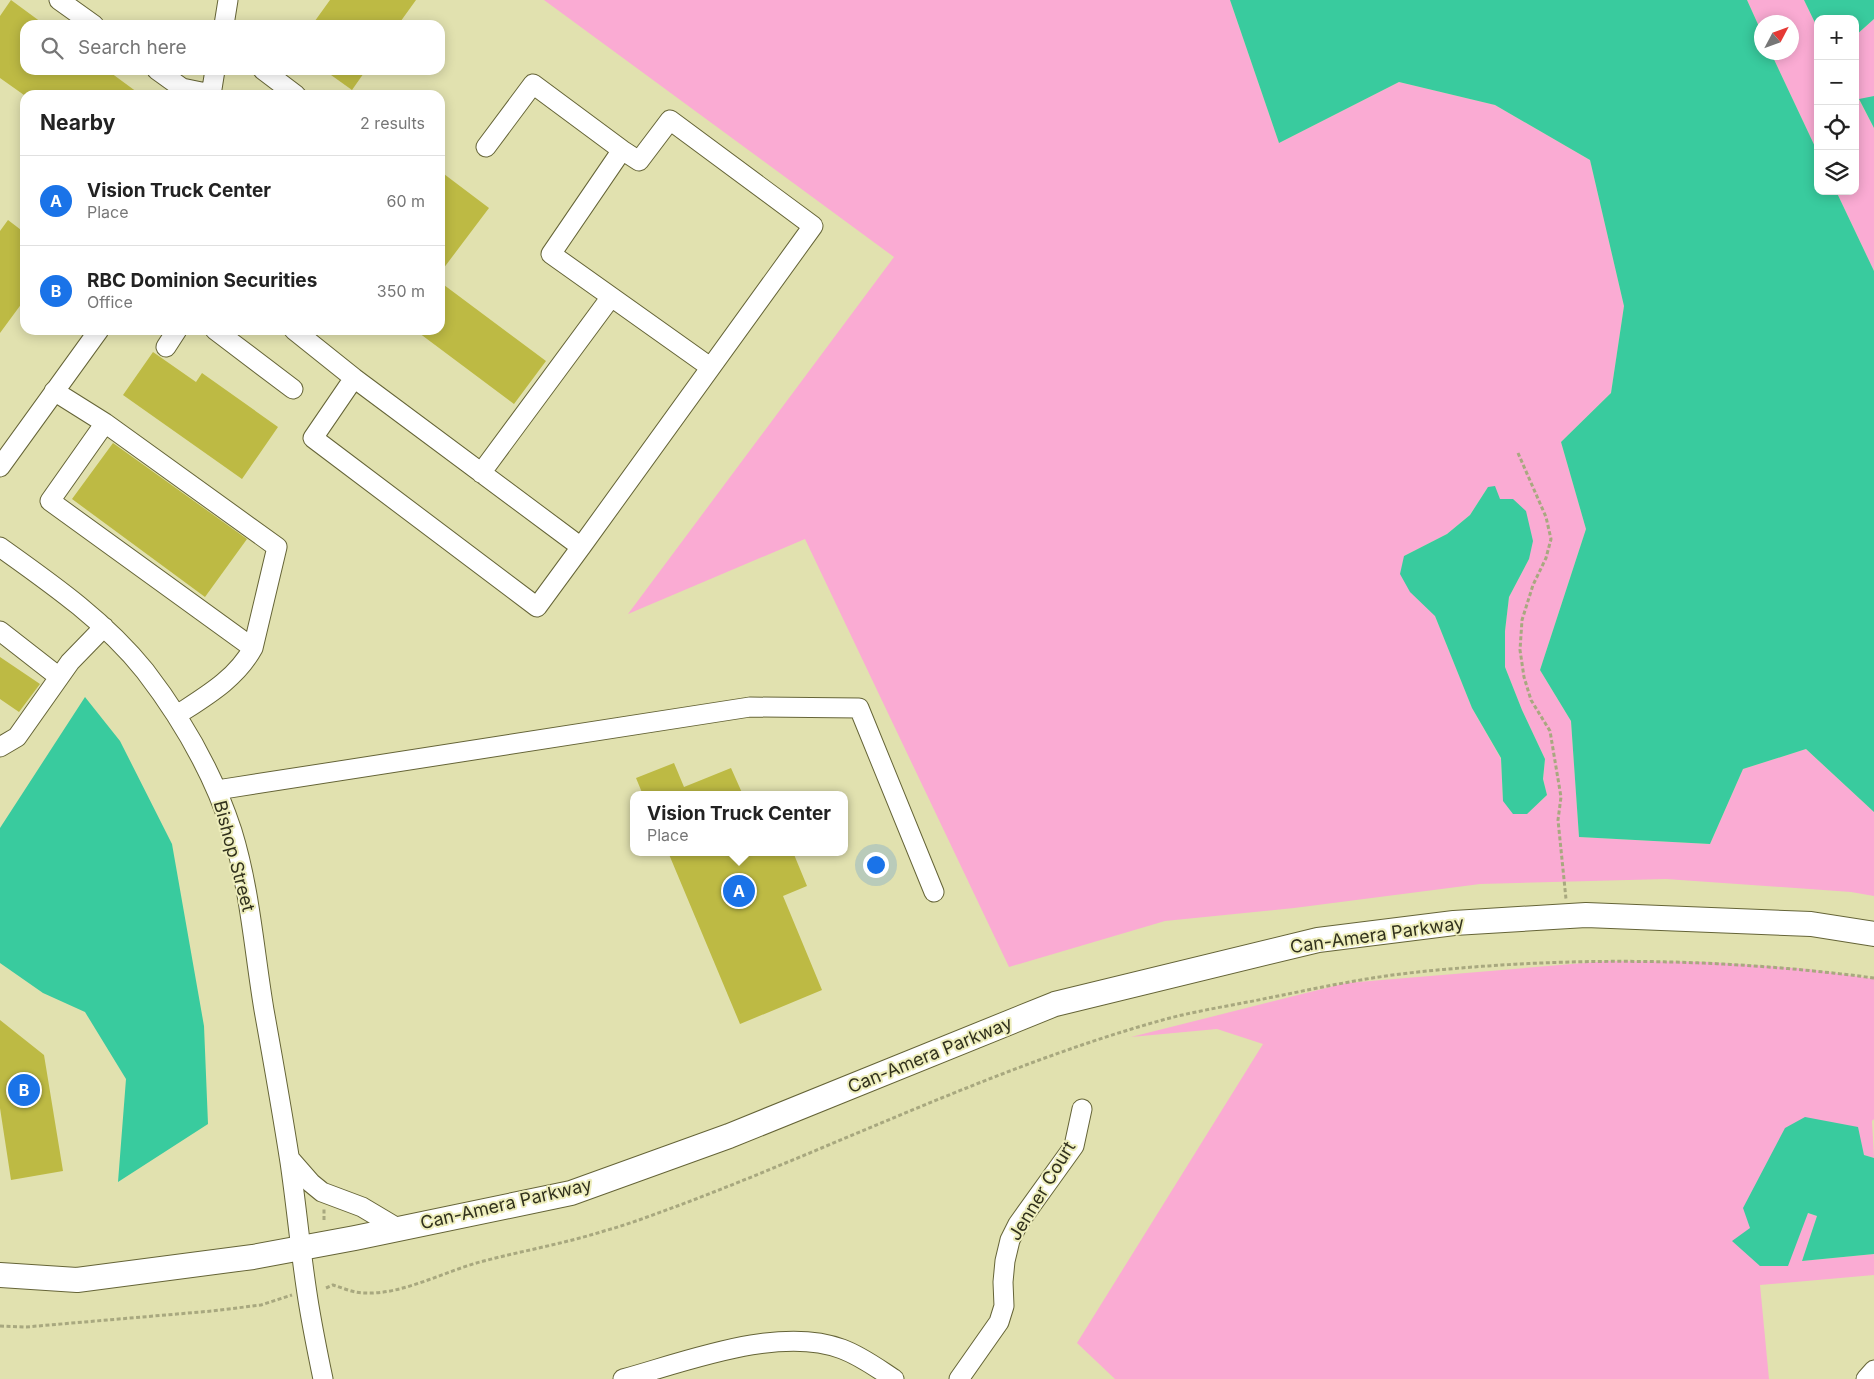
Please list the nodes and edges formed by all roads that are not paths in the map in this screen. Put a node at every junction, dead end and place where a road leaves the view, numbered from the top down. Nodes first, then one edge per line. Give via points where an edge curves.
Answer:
1 (59, 0) edge
2 (228, 0) edge
3 (87, 20) edge
4 (225, 20) edge
5 (162, 75) edge
6 (214, 75) edge
7 (270, 75) edge
8 (178, 90) edge
9 (212, 90) edge
10 (289, 90) edge
11 (486, 147) dead end
12 (622, 150) junction
13 (611, 297) junction
14 (95, 335) edge
15 (174, 335) edge
16 (222, 335) edge
17 (300, 335) edge
18 (166, 347) dead end
19 (710, 367) junction
20 (354, 378) junction
21 (293, 389) dead end
22 (54, 391) junction
23 (105, 423) junction
24 (0, 467) edge
25 (482, 473) junction
26 (0, 547) edge
27 (581, 547) junction
28 (104, 627) junction
29 (0, 631) edge
30 (254, 648) junction
31 (59, 677) junction
32 (177, 715) junction
33 (0, 747) edge
34 (217, 790) junction
35 (934, 892) dead end
36 (1874, 934) edge
37 (1082, 1110) dead end
38 (290, 1159) junction
39 (399, 1229) junction
40 (302, 1248) junction
41 (0, 1275) edge
42 (1874, 1370) edge
43 (323, 1379) edge
44 (623, 1379) edge
45 (894, 1379) edge
46 (959, 1379) edge
47 (1866, 1379) edge

1 - 3 street
2 - 4 street
5 - 8 street
6 - 9 street
7 - 10 street
11 - 12 street via 533,84
12 - 13 street via 551,254
12 - 19 street via 639,161 670,120 813,226
13 - 19 street
13 - 25 street
14 - 22 street
15 - 18 street
16 - 21 street
17 - 20 street
19 - 27 street
20 - 25 street
20 - 27 street via 313,438 537,607
22 - 23 street
22 - 24 street
23 - 30 street via 277,547
23 - 30 street via 50,501
25 - 27 street
26 - 28 street, Bishop Street
28 - 31 street
28 - 32 street, Bishop Street via 144,670
29 - 31 street
30 - 32 street via 224,683
31 - 33 street via 17,737
32 - 34 street, Bishop Street
34 - 35 street via 750,707 859,708
34 - 38 street, Bishop Street via 232,832 250,914
36 - 39 main road, Can-Amera Parkway via 1810,924 1586,916 1454,923 1318,940 1055,1004 729,1136 571,1193
37 - 46 street, Jenner Court via 1074,1146 1010,1240 1003,1282 1004,1306 999,1322
38 - 39 street via 322,1192 362,1207
38 - 40 street, Bishop Street
39 - 40 main road, Can-Amera Parkway
40 - 41 main road, Can-Amera Parkway via 77,1280
40 - 43 street, Bishop Street via 308,1304
42 - 47 street
44 - 45 street via 756,1344 794,1340 840,1348

